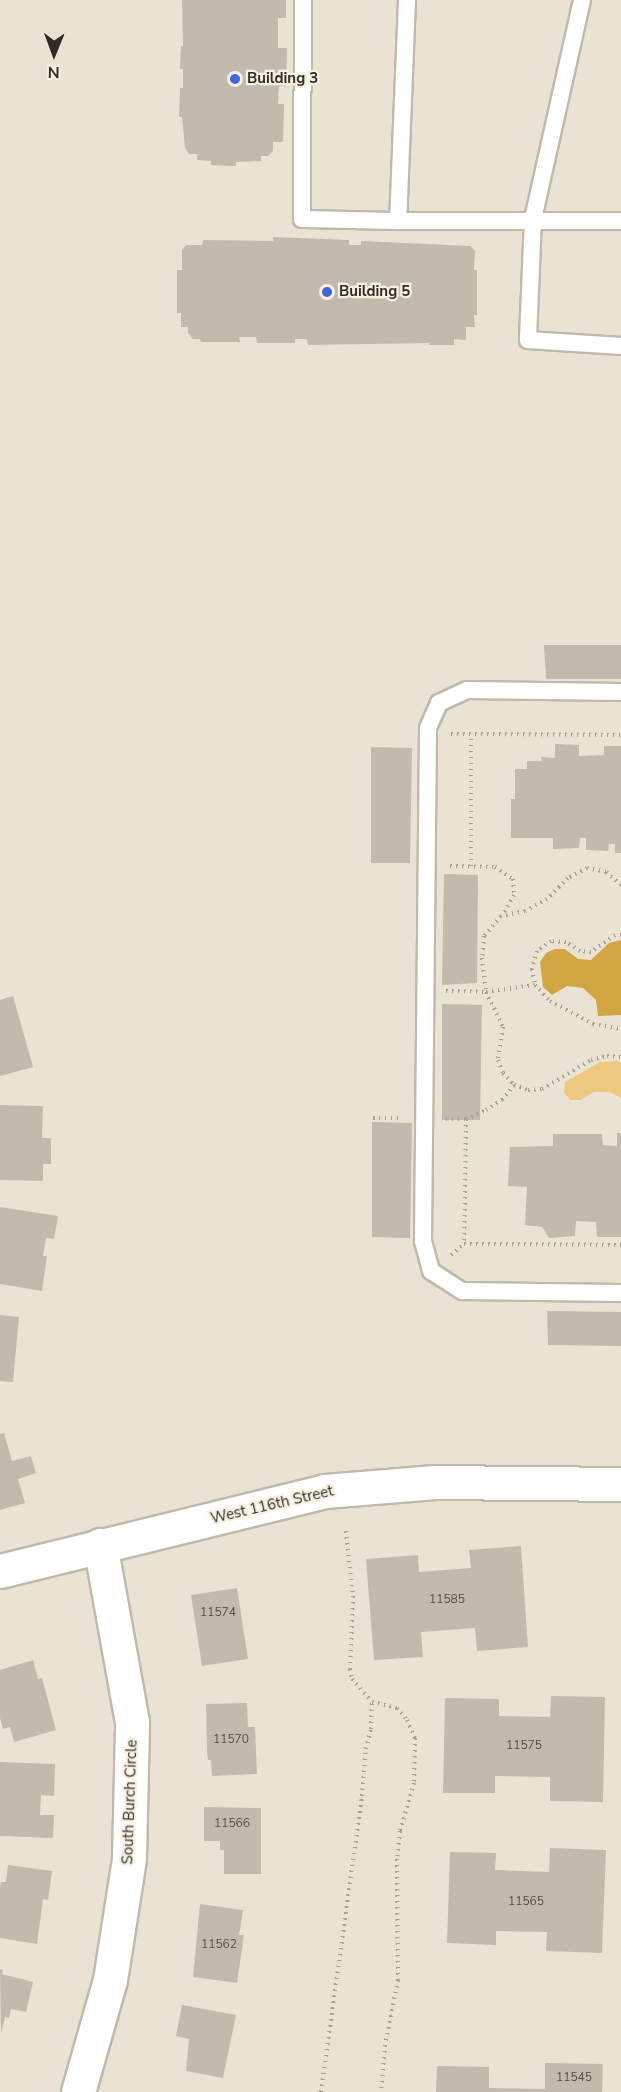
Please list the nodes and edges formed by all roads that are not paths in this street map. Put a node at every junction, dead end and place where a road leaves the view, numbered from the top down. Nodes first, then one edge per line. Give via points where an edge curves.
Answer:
1 (303, 0) edge
2 (407, 0) edge
3 (582, 0) edge
4 (533, 219) junction
5 (398, 221) junction
6 (621, 221) edge
7 (621, 346) edge
8 (621, 692) edge
9 (621, 1293) edge
10 (621, 1484) edge
11 (100, 1545) junction
12 (0, 1571) edge
13 (78, 2092) edge

1 - 5 lane via 302,219
2 - 5 lane
3 - 4 lane
4 - 5 lane
4 - 6 lane
4 - 7 lane via 528,340
8 - 9 lane via 467,690 439,703 428,728 423,1241 431,1271 462,1291
10 - 11 street, West 116th Street via 435,1482 325,1491
11 - 12 street, West 116th Street
11 - 13 street, South Burch Circle via 132,1722 129,1858 110,1980

